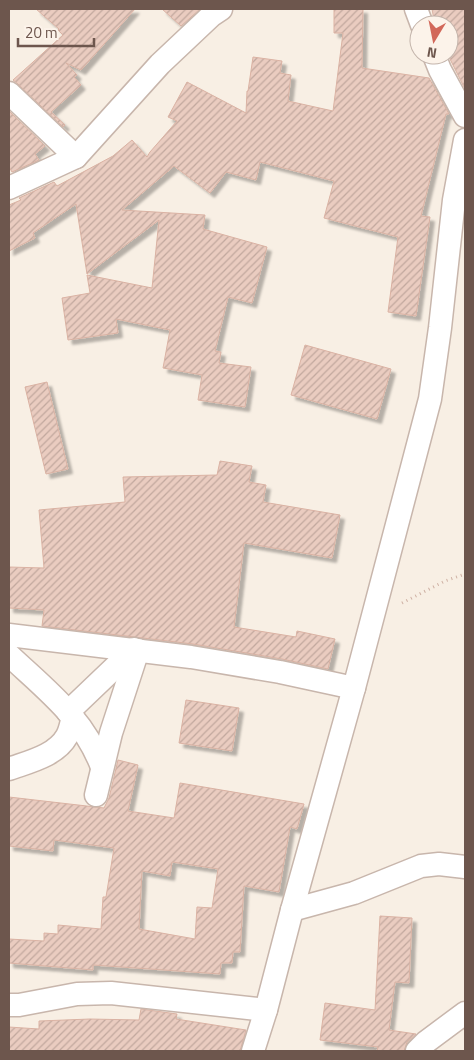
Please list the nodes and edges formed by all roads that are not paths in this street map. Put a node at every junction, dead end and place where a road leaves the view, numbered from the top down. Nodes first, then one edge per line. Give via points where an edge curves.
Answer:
1 (221, 9) edge
2 (438, 65) edge
3 (9, 93) edge
4 (465, 116) edge
5 (465, 140) edge
6 (76, 157) junction
7 (9, 188) edge
8 (9, 635) edge
9 (136, 650) junction
10 (9, 655) edge
11 (354, 688) junction
12 (71, 715) junction
13 (102, 767) junction
14 (9, 770) edge
15 (96, 795) dead end
16 (465, 867) edge
17 (292, 910) junction
18 (9, 1005) edge
19 (266, 1010) junction
20 (465, 1013) edge
21 (253, 1051) edge
22 (417, 1051) edge

1 - 6 street via 160,64
2 - 4 street
3 - 6 street
5 - 11 street via 454,200 430,399
6 - 7 street
8 - 9 street
9 - 11 street
9 - 12 street
9 - 13 street
10 - 12 street via 46,686
11 - 17 street
12 - 13 street via 89,738
12 - 14 street via 66,737 57,748
13 - 15 street
16 - 17 street via 421,866 354,893
17 - 19 street
18 - 19 street via 77,994 111,993
19 - 21 street
20 - 22 street

